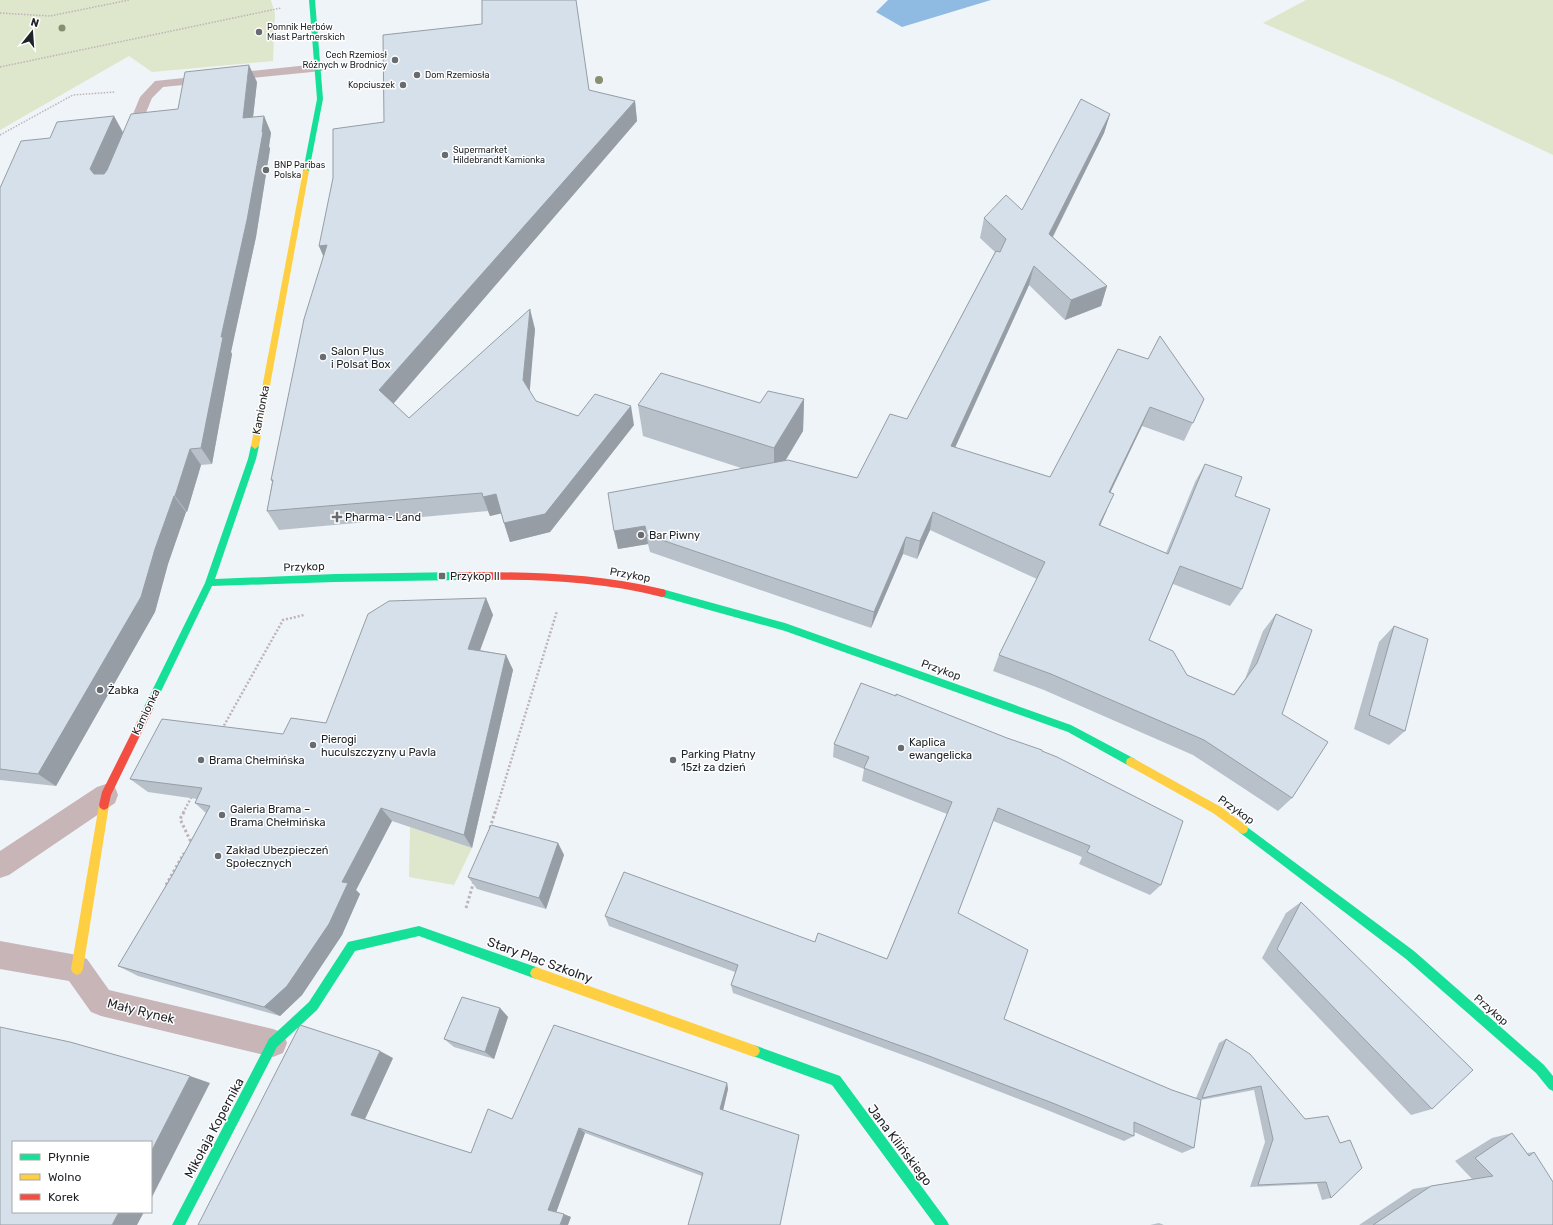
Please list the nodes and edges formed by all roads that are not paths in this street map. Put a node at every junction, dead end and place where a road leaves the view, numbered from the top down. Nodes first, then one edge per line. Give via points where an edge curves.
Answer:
1 (312, 0) edge
2 (318, 68) junction
3 (124, 149) edge
4 (209, 583) junction
5 (106, 795) junction
6 (0, 866) edge
7 (0, 955) edge
8 (77, 969) junction
9 (273, 1042) junction
10 (1549, 1077) edge
11 (836, 1080) joint
12 (178, 1225) edge
13 (943, 1225) edge

1 - 2 street, Kamionka
2 - 3 lane via 159,84 146,98
2 - 4 street, Kamionka via 320,99 252,459
4 - 5 street, Kamionka
4 - 10 street, Przykop via 524,575 588,580 651,590 785,627 1071,729 1217,810 1410,955
5 - 6 street
5 - 8 street, Kamionka
7 - 8 street
8 - 9 street, Mały Rynek via 101,1002
9 - 11 street, Stary Plac Szkolny via 313,1006 352,946 419,930
9 - 12 street, Mikołaja Kopernika
11 - 13 street, Jana Kilińskiego

